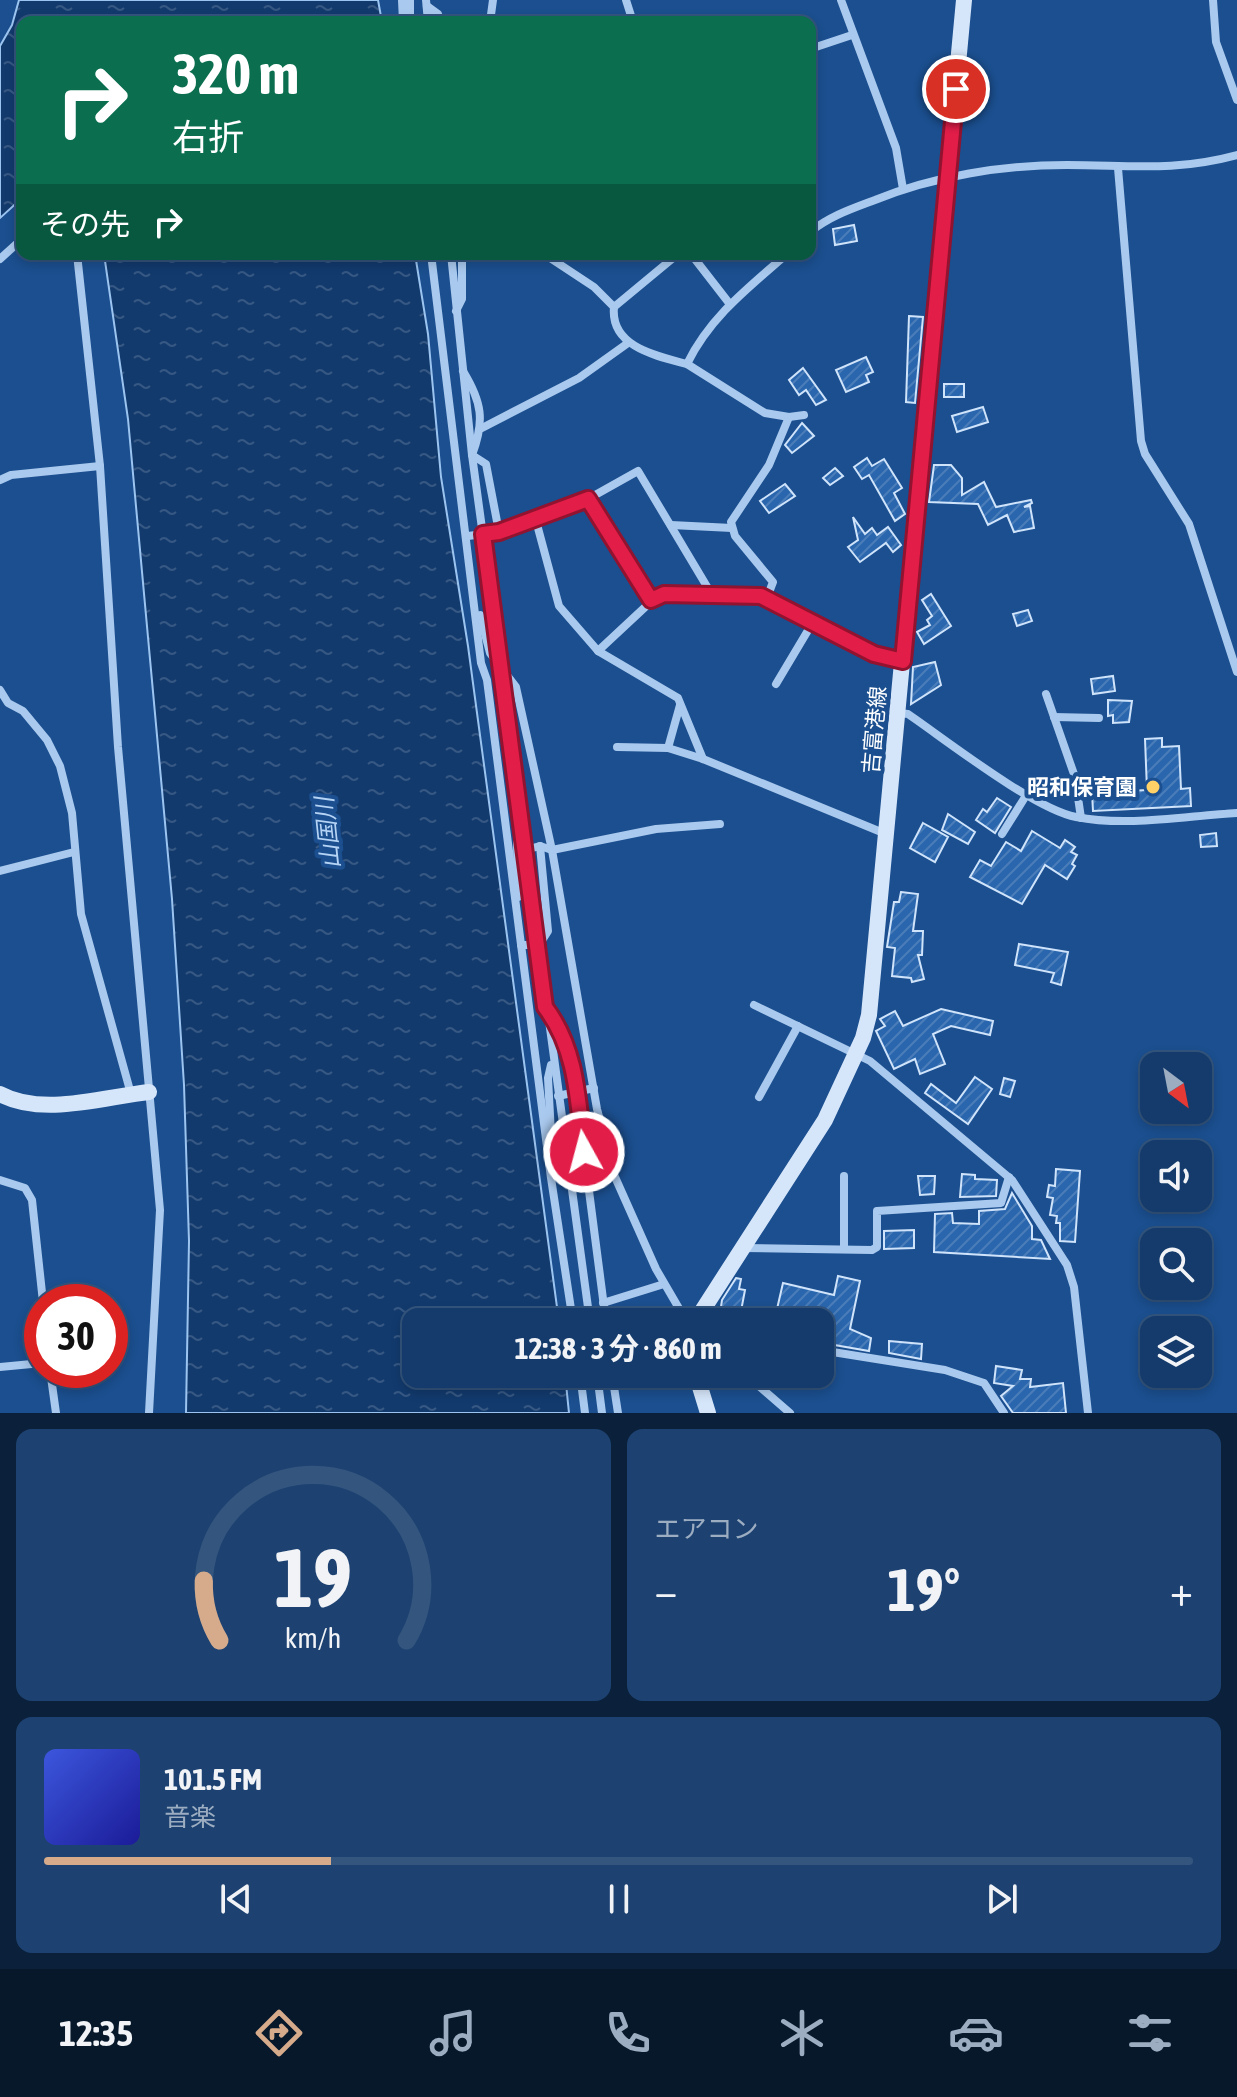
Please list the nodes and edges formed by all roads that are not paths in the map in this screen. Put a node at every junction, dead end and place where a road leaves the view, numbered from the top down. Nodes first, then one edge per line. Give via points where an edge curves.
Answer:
1 (841, 0) edge
2 (964, 0) edge
3 (1213, 0) edge
4 (852, 35) junction
5 (816, 47) edge
6 (1237, 100) edge
7 (1237, 155) edge
8 (1118, 168) junction
9 (948, 178) junction
10 (903, 189) junction
11 (816, 227) edge
12 (16, 244) edge
13 (0, 259) edge
14 (78, 260) edge
15 (432, 260) edge
16 (451, 260) edge
17 (462, 260) edge
18 (553, 260) edge
19 (671, 260) edge
20 (696, 260) edge
21 (780, 260) edge
22 (729, 303) junction
23 (614, 307) junction
24 (455, 311) junction
25 (628, 343) junction
26 (687, 364) junction
27 (461, 367) junction
28 (804, 415) dead end
29 (789, 417) junction
30 (482, 428) junction
31 (472, 455) junction
32 (457, 457) junction
33 (100, 466) junction
34 (0, 480) edge
35 (588, 499) junction
36 (535, 517) junction
37 (671, 525) junction
38 (732, 528) junction
39 (499, 532) junction
40 (483, 534) junction
41 (468, 536) junction
42 (473, 582) junction
43 (712, 595) junction
44 (761, 596) junction
45 (651, 600) junction
46 (813, 622) junction
47 (598, 651) junction
48 (903, 661) junction
49 (502, 670) junction
50 (1237, 672) edge
51 (776, 684) dead end
52 (0, 690) edge
53 (1046, 694) dead end
54 (680, 704) junction
55 (899, 713) junction
56 (1054, 717) junction
57 (1099, 718) dead end
58 (617, 747) dead end
59 (668, 748) junction
60 (703, 759) junction
61 (1027, 794) junction
62 (1237, 813) edge
63 (1081, 818) junction
64 (720, 824) dead end
65 (522, 826) junction
66 (887, 834) junction
67 (1002, 834) dead end
68 (517, 843) junction
69 (540, 846) junction
70 (507, 847) junction
71 (525, 850) junction
72 (552, 850) junction
73 (74, 852) junction
74 (0, 871) edge
75 (519, 935) junction
76 (521, 945) junction
77 (539, 945) junction
78 (754, 1005) dead end
79 (545, 1007) junction
80 (798, 1026) junction
81 (855, 1056) junction
82 (552, 1061) junction
83 (536, 1068) junction
84 (594, 1088) junction
85 (149, 1092) junction
86 (577, 1092) junction
87 (0, 1094) edge
88 (131, 1094) junction
89 (558, 1096) junction
90 (759, 1097) dead end
91 (844, 1176) dead end
92 (1009, 1177) junction
93 (551, 1178) junction
94 (0, 1180) edge
95 (588, 1182) junction
96 (572, 1187) junction
97 (576, 1222) junction
98 (560, 1226) junction
99 (741, 1248) junction
100 (844, 1249) junction
101 (41, 1284) edge
102 (664, 1284) junction
103 (603, 1303) junction
104 (571, 1308) edge
105 (588, 1308) edge
106 (604, 1308) edge
107 (679, 1308) edge
108 (703, 1308) edge
109 (834, 1352) edge
110 (24, 1365) edge
111 (0, 1367) edge
112 (53, 1388) edge
113 (582, 1388) edge
114 (598, 1388) edge
115 (607, 1388) edge
116 (615, 1388) edge
117 (700, 1388) edge
118 (761, 1388) edge
119 (599, 1394) junction
120 (583, 1397) junction
121 (56, 1413) edge
122 (149, 1413) edge
123 (585, 1413) edge
124 (602, 1413) edge
125 (618, 1413) edge
126 (708, 1413) edge
127 (790, 1413) edge
128 (1004, 1413) edge
129 (1088, 1413) edge

1 - 4 street
2 - 9 main road, 吉富港線
3 - 6 street via 1216,42
4 - 5 street
4 - 10 street via 896,148
7 - 8 street via 1195,166
8 - 9 street via 1036,166
8 - 50 street via 1141,441 1189,524
9 - 10 street
9 - 48 main road, 吉富港線
10 - 11 street
12 - 13 street
14 - 33 street
15 - 32 street
16 - 24 street
17 - 24 street via 462,299
18 - 23 street
19 - 23 street
20 - 22 street
21 - 22 street
22 - 26 street
23 - 25 street via 613,318
24 - 27 street
25 - 26 street
25 - 30 street via 579,378
26 - 29 street via 765,413
27 - 30 street via 476,392
27 - 31 street
28 - 29 street
29 - 38 street via 769,465
30 - 31 street
31 - 32 street
31 - 39 street via 486,464
31 - 40 street
32 - 41 street
33 - 34 street
33 - 85 street
35 - 36 street
35 - 37 street via 638,471
35 - 45 street
36 - 39 street
36 - 47 street via 559,606
37 - 38 street
37 - 43 street
38 - 44 street via 773,582 768,595
39 - 40 street
40 - 41 street
40 - 49 street
41 - 42 street
42 - 49 street via 490,653
42 - 70 street
43 - 44 street
43 - 45 street via 664,594
44 - 46 street
45 - 47 street
46 - 48 street via 874,654
46 - 51 street
47 - 54 street
48 - 55 main road, 吉富港線
49 - 65 street
49 - 72 street via 516,687
52 - 73 street via 56,756 72,813
53 - 56 street
54 - 59 street
54 - 60 street
55 - 61 street
55 - 66 main road, 吉富港線
56 - 57 street
56 - 63 street via 1075,777
58 - 59 street
59 - 60 street
60 - 66 street
61 - 63 street
61 - 67 street
62 - 63 street
64 - 72 street via 656,829
65 - 68 street
65 - 71 street
66 - 81 main road, 吉富港線 via 873,992
68 - 70 street
68 - 75 street
69 - 71 street
69 - 72 street
69 - 77 street via 548,931
70 - 75 street
71 - 77 street
72 - 84 street
73 - 74 street
73 - 88 street via 81,914
75 - 76 street
76 - 77 street
76 - 83 street
77 - 79 street
78 - 80 street
79 - 82 street
79 - 86 street via 560,1027
80 - 81 street
80 - 90 street
81 - 92 street via 870,1061
81 - 99 main road, 吉富港線 via 825,1120
82 - 83 street
82 - 89 street
82 - 93 street
83 - 93 street
84 - 86 street
84 - 102 street via 620,1190
85 - 88 main road
85 - 122 street via 161,1230
86 - 89 street
86 - 95 street
87 - 88 main road via 54,1104
89 - 96 street
91 - 100 street
92 - 100 street via 1001,1203 877,1211 877,1247
92 - 129 street via 1067,1265
93 - 98 street
94 - 101 street via 25,1188 32,1200
95 - 96 street
95 - 103 street
96 - 97 street
97 - 98 street
97 - 105 street
98 - 104 street
99 - 100 street
99 - 108 main road, 吉富港線
102 - 103 street
102 - 107 street
103 - 106 street
109 - 128 street via 945,1370 984,1383
110 - 111 street
112 - 121 street
113 - 120 street
114 - 119 street
115 - 119 street
116 - 125 street
117 - 126 main road
118 - 127 street
119 - 120 street
119 - 124 street
120 - 123 street

